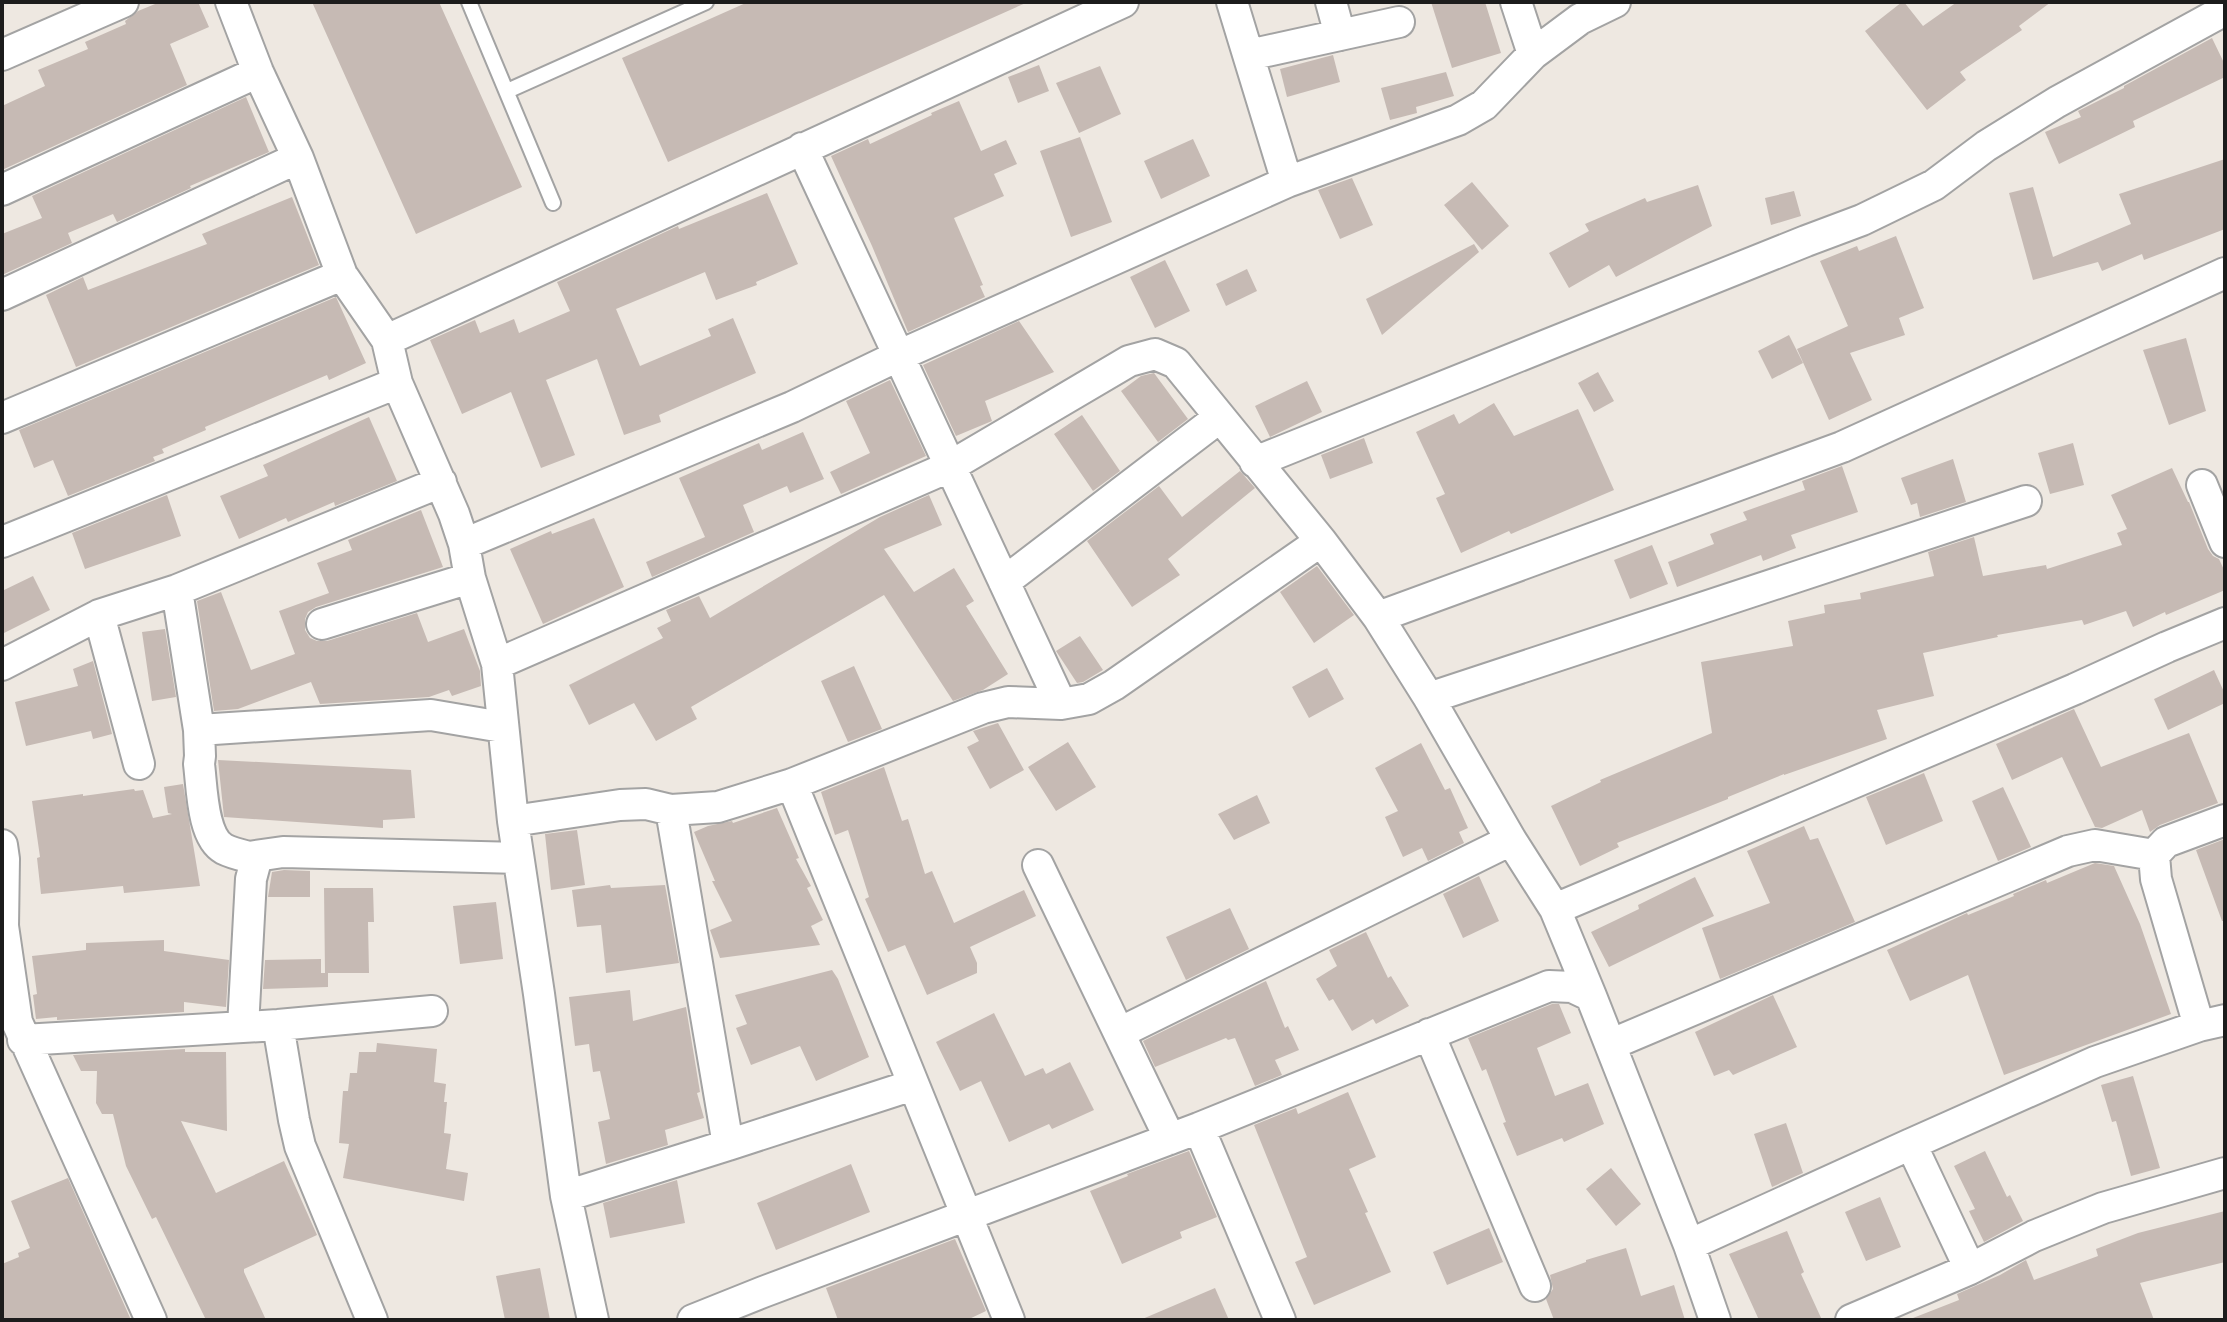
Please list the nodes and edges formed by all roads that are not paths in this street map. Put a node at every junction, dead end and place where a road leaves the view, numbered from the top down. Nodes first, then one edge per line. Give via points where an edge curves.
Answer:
1 (123, 2) edge
2 (231, 2) edge
3 (469, 2) edge
4 (706, 2) edge
5 (1123, 2) edge
6 (1232, 2) edge
7 (1331, 2) edge
8 (1516, 2) edge
9 (1615, 2) edge
10 (2225, 10) edge
11 (1399, 22) dead end
12 (1340, 35) junction
13 (1533, 54) junction
14 (2, 55) edge
15 (1249, 55) junction
16 (258, 72) junction
17 (507, 91) junction
18 (802, 148) junction
19 (298, 158) junction
20 (1287, 182) junction
21 (2, 190) edge
22 (553, 203) dead end
23 (2225, 273) edge
24 (342, 275) junction
25 (2, 295) edge
26 (387, 340) junction
27 (898, 356) junction
28 (397, 383) junction
29 (1220, 417) junction
30 (2, 418) edge
31 (1255, 462) junction
32 (949, 467) junction
33 (441, 482) junction
34 (2202, 485) dead end
35 (2026, 501) dead end
36 (1321, 541) junction
37 (2, 542) edge
38 (2225, 542) edge
39 (464, 544) junction
40 (470, 578) junction
41 (1004, 582) junction
42 (177, 590) junction
43 (99, 615) junction
44 (1378, 617) junction
45 (2225, 623) edge
46 (322, 624) dead end
47 (497, 664) junction
48 (2, 665) edge
49 (1429, 698) junction
50 (1061, 704) junction
51 (502, 727) junction
52 (199, 730) junction
53 (139, 764) dead end
54 (792, 784) junction
55 (671, 810) junction
56 (2225, 820) edge
57 (513, 821) junction
58 (1511, 840) junction
59 (2, 845) edge
60 (2154, 855) junction
61 (249, 857) junction
62 (518, 858) junction
63 (1038, 865) dead end
64 (1555, 909) junction
65 (1591, 996) junction
66 (7, 998) edge
67 (432, 1011) dead end
68 (2212, 1023) edge
69 (278, 1025) junction
70 (243, 1027) junction
71 (1119, 1033) junction
72 (1429, 1034) junction
73 (23, 1040) junction
74 (1612, 1044) junction
75 (913, 1085) junction
76 (1199, 1128) junction
77 (1170, 1139) junction
78 (1911, 1144) junction
79 (728, 1145) junction
80 (2225, 1173) edge
81 (566, 1196) junction
82 (966, 1217) junction
83 (1689, 1245) junction
84 (1970, 1269) junction
85 (1535, 1286) dead end
86 (765, 1306) edge
87 (151, 1320) edge
88 (372, 1320) edge
89 (593, 1320) edge
90 (693, 1320) edge
91 (1009, 1320) edge
92 (1280, 1320) edge
93 (1715, 1320) edge
94 (1851, 1320) edge

1 - 14 street
2 - 16 street
3 - 17 lane
4 - 17 lane
5 - 18 street
6 - 15 street
7 - 12 street
8 - 13 street
9 - 13 street via 1580,19
10 - 31 street via 2057,102 1934,185 1862,220
11 - 12 street
12 - 15 street
13 - 20 street via 1484,105 1458,120
15 - 20 street
16 - 19 street
16 - 21 street
17 - 22 lane
18 - 26 street
18 - 27 street
19 - 24 street
19 - 25 street
20 - 27 street
23 - 44 street via 1842,447
24 - 26 street
24 - 30 street
26 - 28 street
27 - 32 street
27 - 39 street via 792,407
28 - 33 street
28 - 37 street
29 - 31 street
29 - 32 street via 1176,363 1155,354 1129,361
29 - 41 street
31 - 36 street
32 - 41 street
32 - 47 street
33 - 39 street
33 - 42 street
34 - 38 street
35 - 49 street
36 - 44 street
36 - 50 street via 1114,685 1089,699
39 - 40 street
40 - 46 street
40 - 47 street
41 - 50 street
42 - 43 street
42 - 52 street
43 - 48 street
43 - 53 street
44 - 49 street
45 - 64 street
47 - 51 street
49 - 58 street
50 - 54 street via 1008,702 983,708
51 - 52 street via 431,715
51 - 57 street
52 - 61 street via 208,828 223,849
54 - 55 street via 718,807
54 - 75 street
55 - 57 street via 620,805
55 - 79 street
56 - 60 street via 2166,842
57 - 62 street
58 - 64 street
58 - 71 street
59 - 66 street
60 - 68 street via 2156,879
60 - 74 street via 2095,845 2068,851
61 - 62 street via 283,852
61 - 70 street via 255,864
62 - 81 street
63 - 71 street
64 - 65 street
65 - 72 street via 1572,987 1549,986
65 - 74 street
66 - 73 street
67 - 69 street
68 - 78 street via 2095,1062
69 - 70 street
69 - 88 street via 300,1146
70 - 73 street
71 - 77 street
72 - 76 street
72 - 85 street
73 - 87 street
74 - 83 street
75 - 79 street
75 - 82 street
76 - 77 street
76 - 92 street
77 - 82 street
78 - 83 street
78 - 84 street
79 - 81 street
80 - 84 street via 2103,1208
81 - 89 street
82 - 86 street
82 - 91 street
83 - 93 street
84 - 94 street
86 - 90 street

